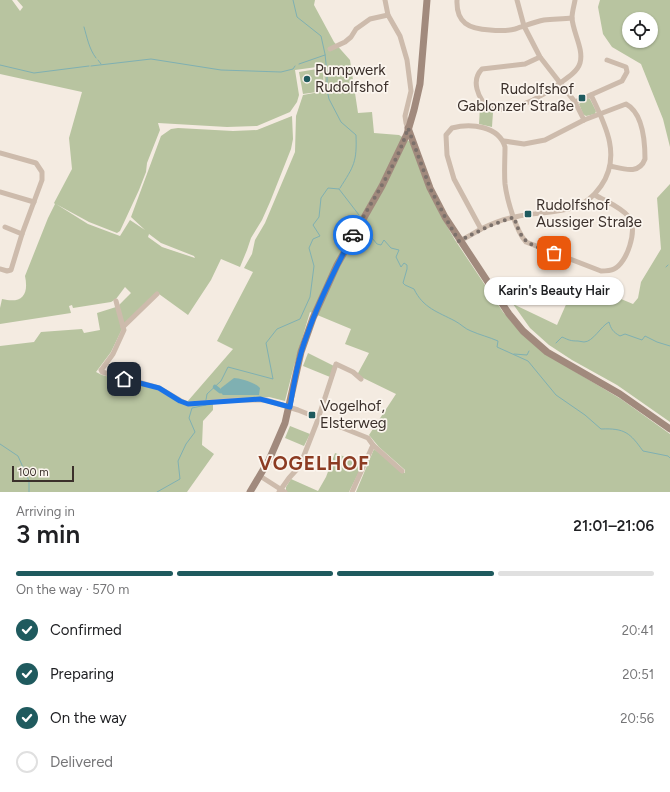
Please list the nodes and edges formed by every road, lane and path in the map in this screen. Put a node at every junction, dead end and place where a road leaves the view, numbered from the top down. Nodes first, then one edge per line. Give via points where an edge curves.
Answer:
1 (385, 0) edge
2 (427, 0) edge
3 (457, 0) edge
4 (517, 0) edge
5 (575, 0) edge
6 (388, 15) junction
7 (572, 18) junction
8 (524, 26) junction
9 (330, 49) dead end
10 (540, 57) junction
11 (607, 60) dead end
12 (560, 83) junction
13 (591, 95) junction
14 (576, 102) junction
15 (600, 113) junction
16 (584, 120) junction
17 (408, 128) junction
18 (504, 141) junction
19 (0, 153) edge
20 (610, 166) junction
21 (0, 192) edge
22 (595, 195) junction
23 (34, 202) junction
24 (514, 217) junction
25 (5, 227) dead end
26 (481, 229) junction
27 (22, 234) junction
28 (459, 241) junction
29 (0, 269) edge
30 (157, 294) dead end
31 (116, 301) dead end
32 (123, 327) junction
33 (361, 379) dead end
34 (290, 407) junction
35 (318, 418) junction
36 (670, 429) edge
37 (372, 445) junction
38 (402, 471) dead end
39 (260, 476) junction
40 (282, 491) edge
41 (250, 492) edge
42 (352, 492) edge

1 - 6 street
2 - 17 main road via 420,84
3 - 8 street via 456,10 464,23 471,27 502,31
4 - 8 street
5 - 7 street
6 - 9 street via 370,19 356,29 345,42
6 - 17 street via 400,36 407,60 411,91 405,116
7 - 8 street via 544,20
7 - 12 street via 580,63 577,69
8 - 10 street
10 - 12 street
10 - 12 street via 525,64 482,69 476,78 480,98 490,107 504,109 542,96
11 - 13 street via 626,67 627,72 622,81
12 - 14 street
13 - 14 street
13 - 15 street
14 - 16 street
15 - 16 street
15 - 20 street via 610,138
15 - 20 street via 626,104 632,107 641,126 645,153 643,163 634,170
16 - 18 street via 545,140 527,144
17 - 28 main road via 430,188
17 - 34 main road via 382,186 336,265 306,336
18 - 24 street via 505,186
18 - 26 street via 495,131 472,126 452,128 446,135 447,155 454,179
19 - 23 street via 36,163 42,172 42,180
20 - 22 street
21 - 23 street
22 - 24 street via 576,207
22 - 24 street via 628,216 632,223 633,239 619,266 613,270 601,271 526,242
23 - 27 street
24 - 26 street
25 - 27 street
26 - 28 street
27 - 29 street via 11,270
28 - 36 main road via 508,314 530,338 547,352 620,394
30 - 32 street
31 - 32 street
32 - 34 street via 113,354 102,372 155,387 188,404 260,399
33 - 35 street via 336,364
34 - 35 street
34 - 39 main road via 286,423
35 - 37 street via 368,438
35 - 40 street via 299,467
37 - 38 street
37 - 42 street
39 - 40 street
39 - 41 main road

